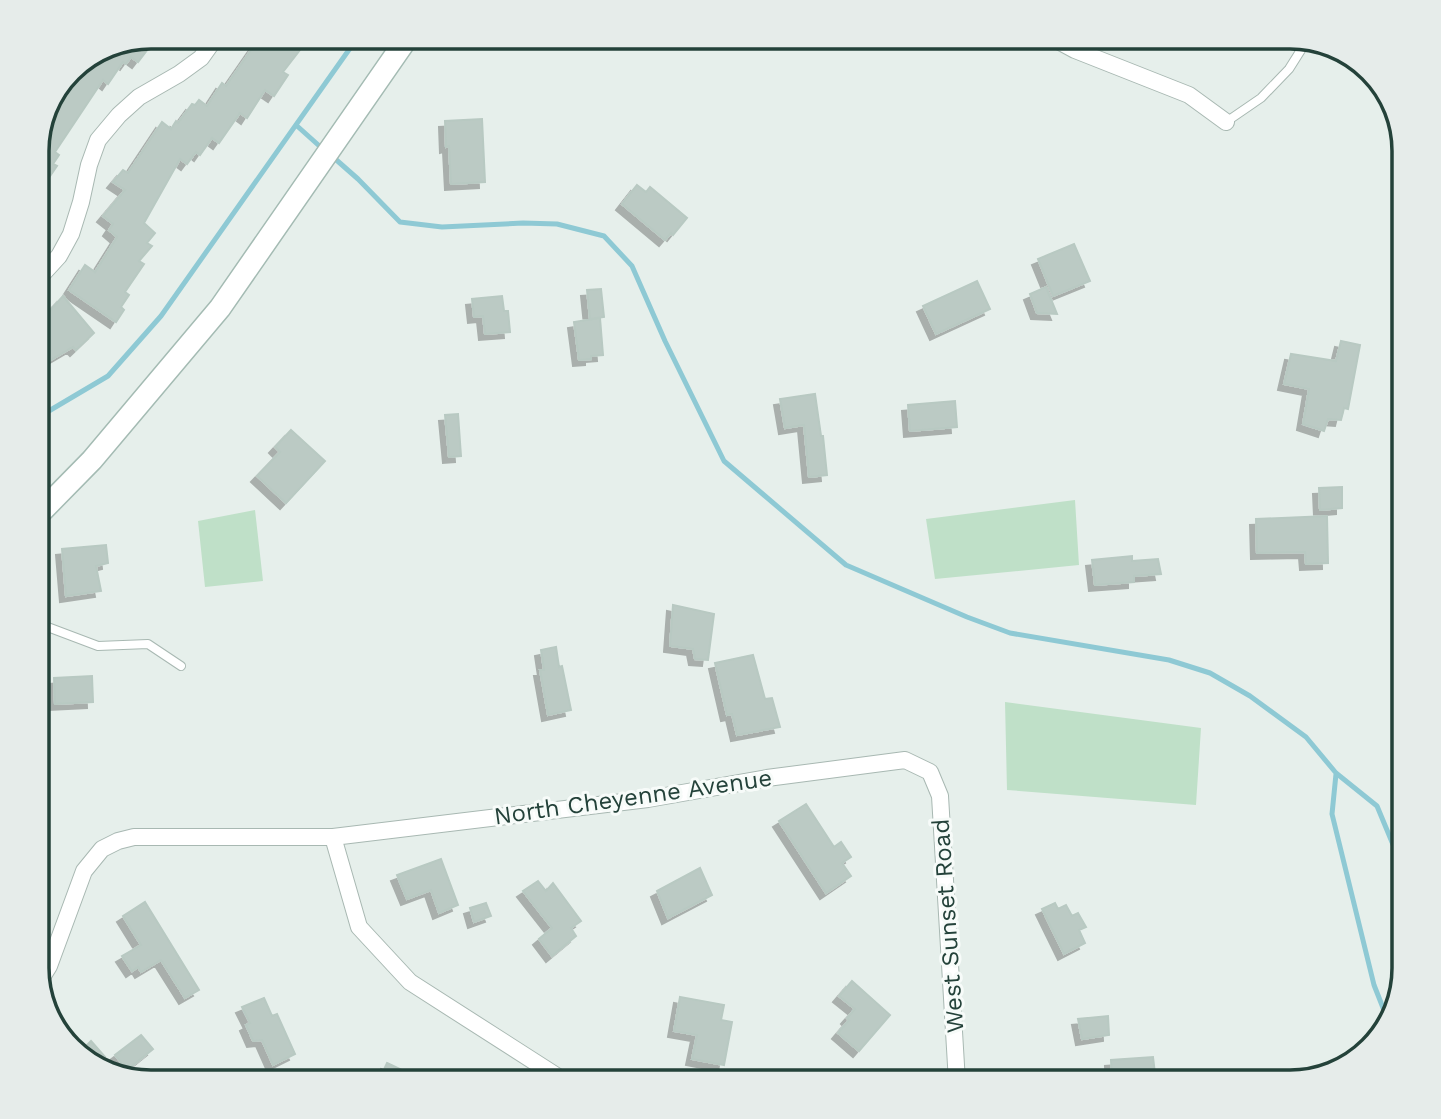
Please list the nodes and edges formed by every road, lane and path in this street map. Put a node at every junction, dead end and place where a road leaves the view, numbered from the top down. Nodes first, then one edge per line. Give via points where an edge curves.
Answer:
1 (207, 49) edge
2 (400, 49) edge
3 (1072, 49) edge
4 (1301, 50) edge
5 (1226, 122) joint
6 (49, 267) edge
7 (49, 504) edge
8 (49, 628) edge
9 (181, 666) dead end
10 (930, 772) joint
11 (333, 837) junction
12 (49, 966) edge
13 (547, 1070) edge
14 (956, 1070) edge

1 - 6 street via 179,74 139,97 98,140 71,234
2 - 7 street via 220,308 92,460
3 - 5 street via 1189,96
4 - 5 lane via 1261,98
8 - 9 lane via 98,646 148,644
10 - 11 street, North Cheyenne Avenue via 905,760 648,799
10 - 14 street, West Sunset Road via 940,796
11 - 12 street, North Cheyenne Avenue via 134,837 110,845 84,871
11 - 13 street via 359,927 410,982

